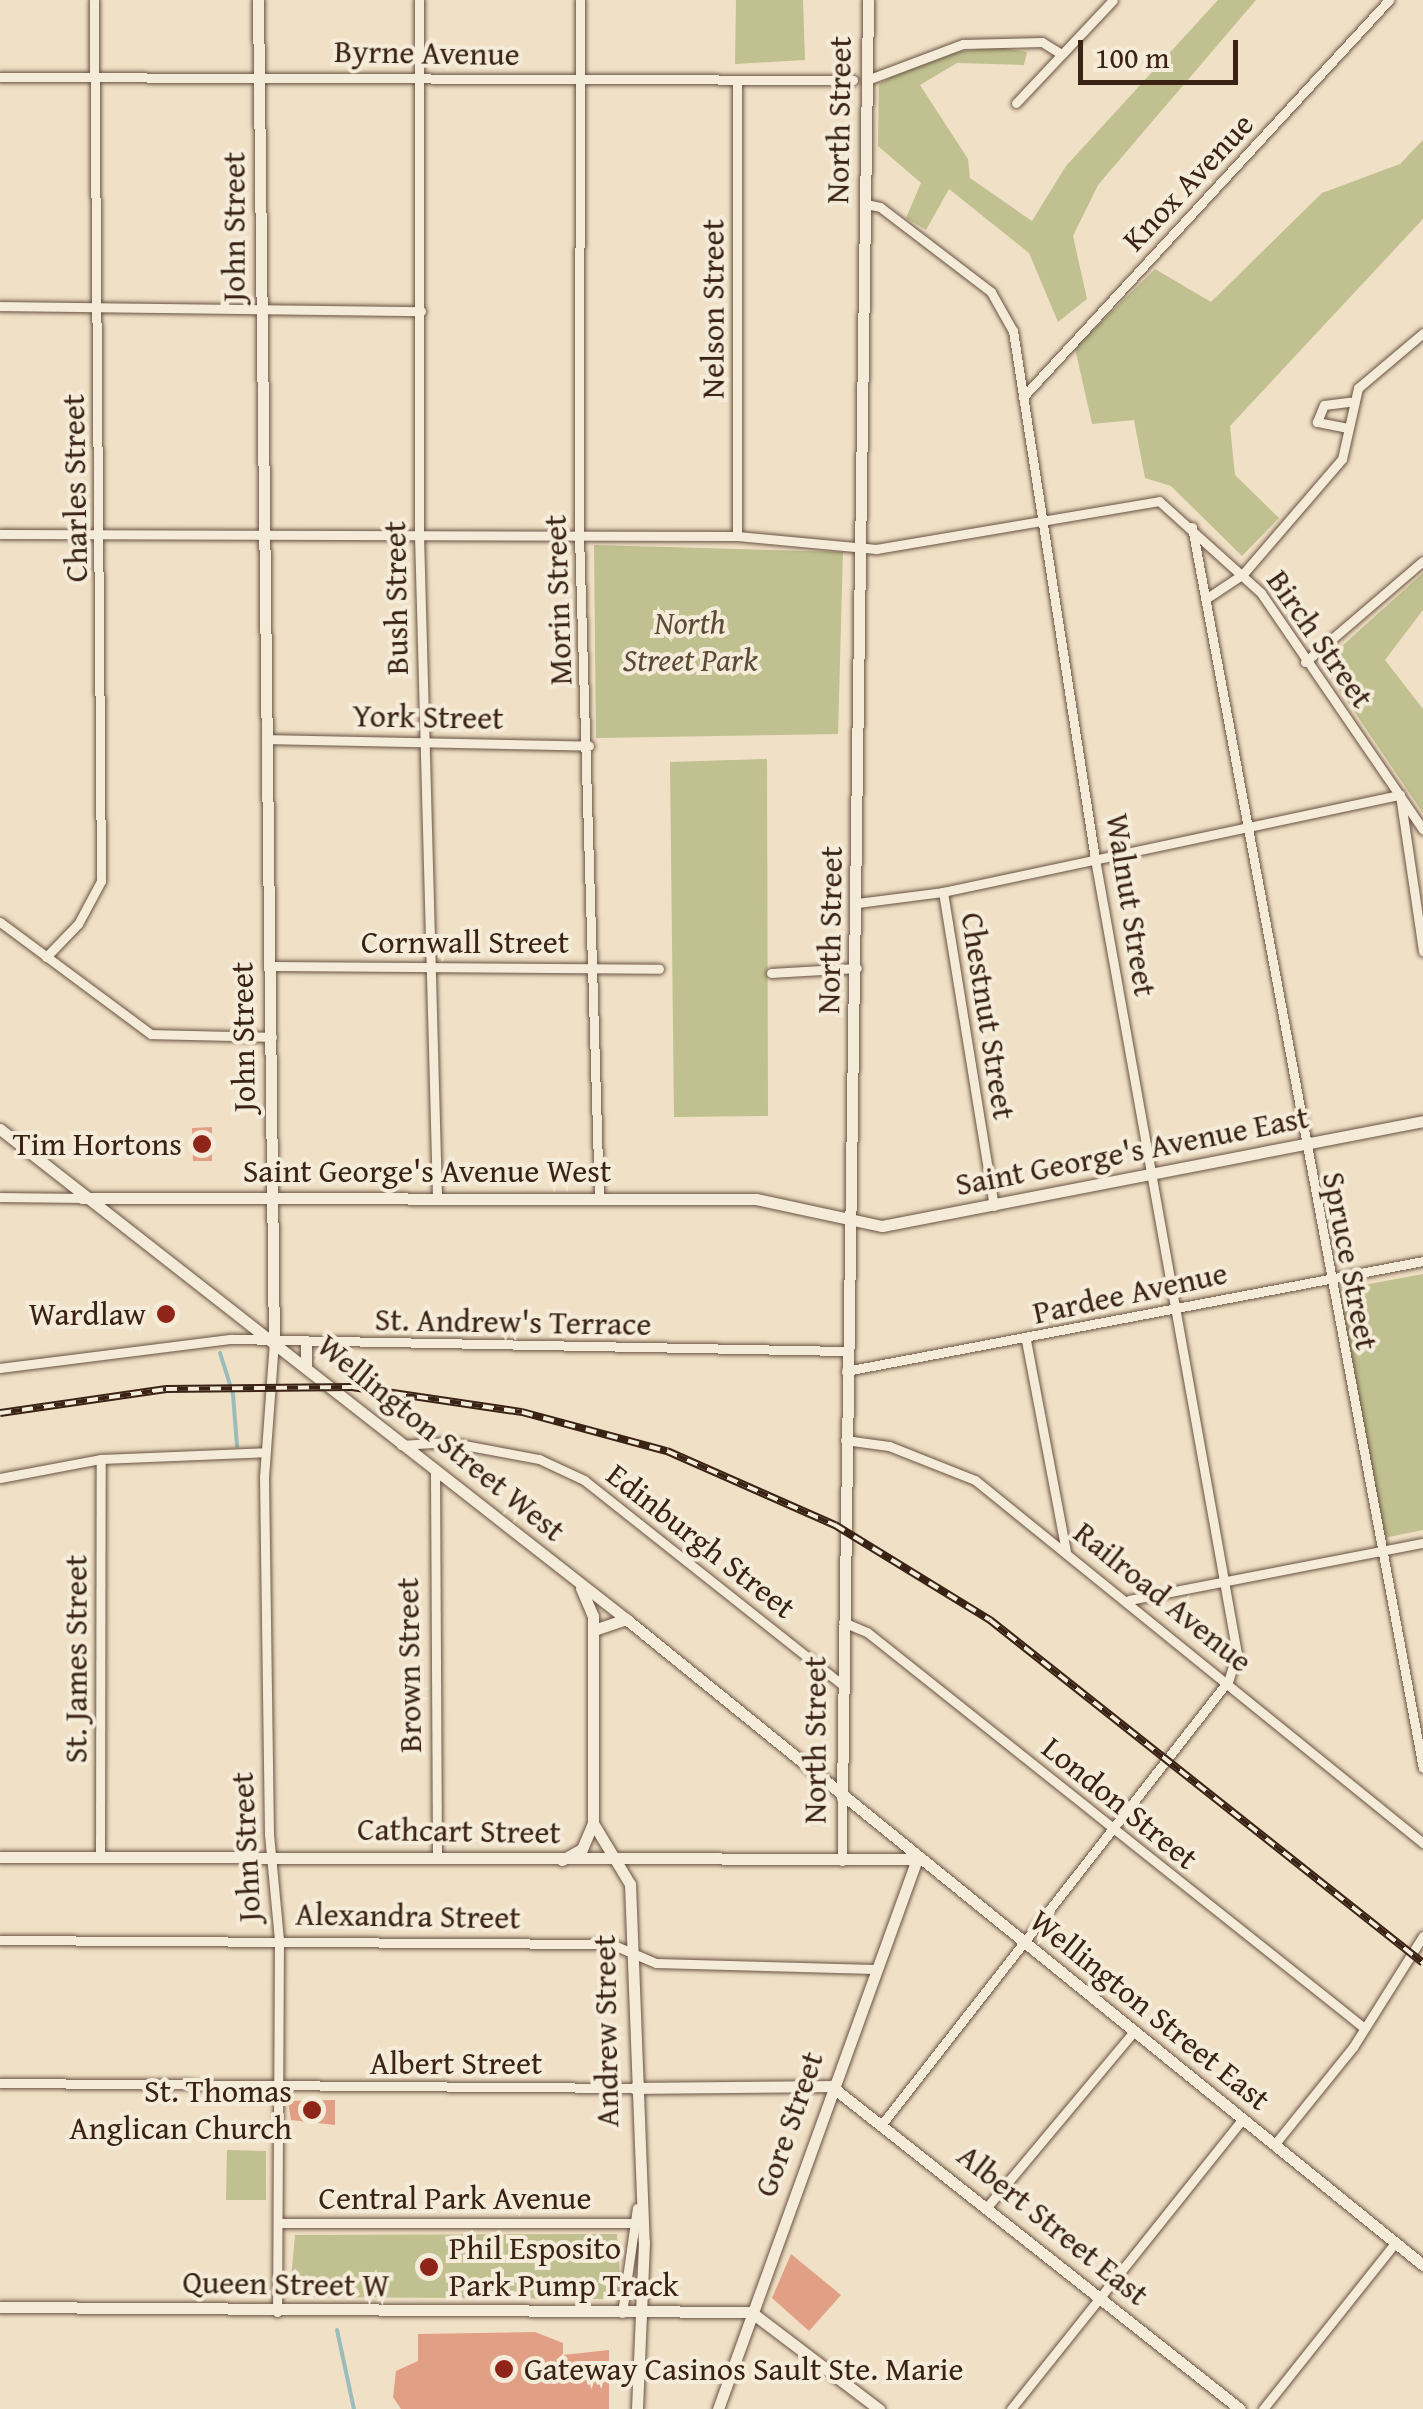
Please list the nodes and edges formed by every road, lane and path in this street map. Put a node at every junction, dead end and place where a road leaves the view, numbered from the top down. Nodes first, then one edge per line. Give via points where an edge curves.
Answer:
1 (94, 0) edge
2 (258, 0) edge
3 (419, 0) edge
4 (580, 0) edge
5 (868, 0) edge
6 (1099, 0) edge
7 (1113, 0) edge
8 (1389, 0) edge
9 (1102, 14) junction
10 (1062, 54) junction
11 (261, 74) junction
12 (0, 77) edge
13 (96, 78) junction
14 (416, 78) junction
15 (852, 80) dead end
16 (867, 80) junction
17 (579, 82) junction
18 (737, 82) junction
19 (1016, 103) dead end
20 (866, 204) junction
21 (0, 306) edge
22 (98, 306) junction
23 (262, 306) junction
24 (420, 311) junction
25 (1423, 333) edge
26 (1023, 397) junction
27 (1350, 402) junction
28 (1348, 428) junction
29 (1042, 522) junction
30 (1192, 526) junction
31 (0, 534) edge
32 (102, 534) junction
33 (419, 535) junction
34 (579, 535) junction
35 (260, 536) junction
36 (737, 536) junction
37 (858, 543) junction
38 (1423, 561) edge
39 (1243, 574) junction
40 (1208, 598) junction
41 (1304, 662) junction
42 (266, 740) junction
43 (425, 742) junction
44 (589, 746) junction
45 (1400, 796) junction
46 (1249, 827) junction
47 (1423, 830) edge
48 (1095, 859) junction
49 (943, 892) junction
50 (858, 903) junction
51 (0, 922) edge
52 (1423, 952) edge
53 (46, 957) junction
54 (270, 966) junction
55 (431, 967) junction
56 (596, 968) junction
57 (856, 968) junction
58 (659, 970) dead end
59 (771, 974) dead end
60 (272, 1037) junction
61 (1423, 1120) edge
62 (0, 1129) edge
63 (1303, 1144) junction
64 (1149, 1176) junction
65 (0, 1196) edge
66 (437, 1196) junction
67 (82, 1198) junction
68 (598, 1198) junction
69 (271, 1199) junction
70 (994, 1206) junction
71 (851, 1224) junction
72 (1423, 1261) edge
73 (1328, 1277) junction
74 (1174, 1309) junction
75 (274, 1339) junction
76 (1026, 1340) junction
77 (306, 1341) junction
78 (846, 1351) junction
79 (306, 1366) junction
80 (0, 1368) edge
81 (846, 1372) junction
82 (845, 1440) junction
83 (401, 1445) junction
84 (265, 1452) junction
85 (101, 1459) junction
86 (435, 1471) junction
87 (0, 1478) edge
88 (1423, 1543) edge
89 (1066, 1551) junction
90 (1381, 1551) junction
91 (1225, 1583) junction
92 (579, 1584) junction
93 (1129, 1600) junction
94 (626, 1619) junction
95 (843, 1622) junction
96 (594, 1630) junction
97 (1228, 1681) junction
98 (841, 1684) junction
99 (1423, 1768) edge
100 (842, 1798) junction
101 (593, 1823) junction
102 (1110, 1828) junction
103 (1423, 1843) edge
104 (274, 1856) junction
105 (0, 1858) edge
106 (100, 1858) junction
107 (437, 1858) junction
108 (917, 1859) junction
109 (612, 1860) junction
110 (560, 1861) junction
111 (842, 1861) junction
112 (654, 1862) junction
113 (630, 1884) junction
114 (1423, 1936) edge
115 (279, 1939) junction
116 (0, 1940) edge
117 (1024, 1945) junction
118 (633, 1953) junction
119 (874, 1969) junction
120 (1364, 2028) junction
121 (1134, 2031) junction
122 (632, 2036) junction
123 (0, 2084) edge
124 (831, 2086) junction
125 (278, 2088) junction
126 (634, 2088) junction
127 (664, 2090) junction
128 (1242, 2120) junction
129 (882, 2124) junction
130 (1274, 2145) junction
131 (987, 2207) junction
132 (637, 2208) junction
133 (278, 2223) junction
134 (631, 2223) junction
135 (1395, 2243) junction
136 (1423, 2265) edge
137 (1098, 2296) junction
138 (0, 2307) edge
139 (277, 2312) junction
140 (751, 2312) junction
141 (622, 2314) junction
142 (640, 2314) junction
143 (637, 2409) edge
144 (718, 2409) edge
145 (879, 2409) edge
146 (1010, 2409) edge
147 (1240, 2409) edge
148 (1264, 2409) edge

1 - 13 street, Charles Street
2 - 11 main road, John Street
3 - 14 street, Bush Street
4 - 17 street, Morin Street
5 - 16 main road, North Street
6 - 9 street
7 - 9 street
8 - 26 street, Knox Avenue
9 - 10 street
10 - 16 street via 1042,42 963,44
10 - 19 street
11 - 13 street, Byrne Avenue
11 - 14 street, Byrne Avenue
11 - 23 main road, John Street
12 - 13 street, Byrne Avenue
13 - 22 street, Charles Street
14 - 17 street, Byrne Avenue
14 - 24 street, Bush Street
15 - 18 street, Byrne Avenue
16 - 20 main road, North Street
17 - 18 street, Byrne Avenue
17 - 34 street, Morin Street
18 - 36 street, Nelson Street
20 - 26 street, Walnut Street via 880,207 1006,309
20 - 37 main road, North Street
21 - 22 street
22 - 23 street
22 - 32 street, Charles Street
23 - 24 street
23 - 35 main road, John Street
24 - 33 street, Bush Street
25 - 27 street
26 - 29 street, Walnut Street
27 - 28 street
27 - 28 street via 1317,414 1326,429
28 - 39 street via 1342,459
29 - 30 street, Birch Street via 1138,499 1159,501
29 - 37 street, Birch Street via 876,549
29 - 48 street, Walnut Street
30 - 39 street, Birch Street
30 - 40 street, Spruce Street
31 - 32 street, Birch Street
32 - 35 street, Birch Street
32 - 53 street, Charles Street via 101,881 78,924
33 - 34 street, Birch Street
33 - 35 street, Birch Street
33 - 43 street, Bush Street
34 - 36 street, Birch Street
34 - 44 street, Morin Street
35 - 42 main road, John Street
36 - 37 street, Birch Street
37 - 50 main road, North Street
38 - 41 street
39 - 40 street
39 - 41 street, Birch Street
40 - 46 street, Spruce Street
41 - 45 street, Birch Street
42 - 43 street, York Street
42 - 54 main road, John Street
43 - 44 street, York Street
43 - 55 street, Bush Street
44 - 56 street, Morin Street
45 - 46 street
45 - 47 street, Birch Street
45 - 52 street
46 - 48 street
46 - 63 street, Spruce Street
48 - 49 street
48 - 64 street, Walnut Street
49 - 50 street
49 - 70 street, Chestnut Street
50 - 57 main road, North Street
51 - 53 street
53 - 60 street via 151,1034
54 - 55 street, Cornwall Street
54 - 60 main road, John Street
55 - 56 street, Cornwall Street
55 - 66 street, Bush Street
56 - 58 street, Cornwall Street
56 - 68 street, Morin Street
57 - 59 street
57 - 71 main road, North Street
60 - 69 main road, John Street
61 - 63 main road, Saint George's Avenue East
62 - 67 main road, Wellington Street West
63 - 64 main road, Saint George's Avenue East
63 - 73 street, Spruce Street
64 - 70 main road, Saint George's Avenue East
64 - 74 street, Walnut Street
65 - 67 street, Saint George's Avenue West
66 - 68 main road, Saint George's Avenue West
66 - 69 main road, Saint George's Avenue West
67 - 69 main road, Saint George's Avenue West
67 - 75 main road, Wellington Street West
68 - 71 main road, Saint George's Avenue West via 756,1199
69 - 75 main road, John Street
70 - 71 main road, Saint George's Avenue East
71 - 78 main road, North Street
72 - 73 street, Pardee Avenue
73 - 74 street, Pardee Avenue
73 - 90 street, Spruce Street
74 - 76 street, Pardee Avenue
74 - 91 street, Walnut Street
75 - 77 street, St. Andrew's Terrace
75 - 79 main road, Wellington Street West
75 - 80 street, St. Andrew's Terrace via 160,1342
75 - 84 street, John Street
76 - 81 street, Pardee Avenue
76 - 89 street
77 - 78 street, St. Andrew's Terrace
77 - 79 main road
78 - 81 main road, North Street
79 - 83 main road, Wellington Street West
81 - 82 main road, North Street
82 - 89 street, Railroad Avenue via 946,1464
82 - 95 main road, North Street
83 - 86 main road, Wellington Street West
83 - 98 street, Edinburgh Street via 448,1442 539,1458 584,1480
84 - 85 street
84 - 104 street, John Street
85 - 87 street
85 - 106 street, St. James Street
86 - 92 main road, Wellington Street West
86 - 107 street, Brown Street
88 - 90 street
89 - 93 street, Railroad Avenue
90 - 91 street
90 - 99 street, Spruce Street
91 - 93 street
91 - 97 street, Walnut Street via 1237,1654
92 - 94 main road, Wellington Street West
92 - 96 main road
93 - 97 street, Railroad Avenue
94 - 96 main road
94 - 100 main road, Wellington Street West
95 - 98 main road, North Street
95 - 102 street, London Street via 867,1632
96 - 101 main road
97 - 102 street
97 - 103 street, Railroad Avenue
98 - 100 main road, North Street
100 - 108 main road, Wellington Street East
100 - 111 street, North Street
101 - 109 main road
101 - 110 main road via 582,1848
102 - 117 street
102 - 120 street, London Street
104 - 106 main road, Cathcart Street
104 - 107 main road, Cathcart Street
104 - 115 street, John Street
105 - 106 main road, Cathcart Street
107 - 110 main road, Cathcart Street
108 - 111 main road, Cathcart Street
108 - 117 main road, Wellington Street East
108 - 119 main road, Gore Street
109 - 110 main road, Cathcart Street
109 - 112 main road, Cathcart Street
109 - 113 main road
111 - 112 main road, Cathcart Street
112 - 113 main road
113 - 118 main road, Andrew Street
114 - 120 street
115 - 116 street, Alexandra Street
115 - 118 street, Alexandra Street via 611,1944
115 - 125 street, John Street
117 - 121 main road, Wellington Street East
117 - 129 street
118 - 119 street, Alexandra Street via 656,1963
118 - 122 main road, Andrew Street
119 - 124 main road, Gore Street
120 - 130 street
121 - 128 main road, Wellington Street East
121 - 131 street
122 - 126 main road, Andrew Street
122 - 127 main road via 640,2070
123 - 125 street, Albert Street
124 - 127 main road
124 - 129 main road, Albert Street East
124 - 140 main road, Gore Street
125 - 126 street, Albert Street
125 - 133 street, John Street
126 - 127 main road
126 - 132 main road, Andrew Street
128 - 130 main road, Wellington Street East
128 - 137 street
129 - 131 main road, Albert Street East
130 - 135 main road, Wellington Street East
131 - 137 main road, Albert Street East
132 - 134 street, Andrew Street
132 - 142 main road, Andrew Street
133 - 134 street, Central Park Avenue
133 - 139 street, John Street
134 - 141 street, Andrew Street
135 - 136 main road, Wellington Street East
135 - 148 street
137 - 146 street
137 - 147 main road, Albert Street East
138 - 139 main road, Queen Street W
139 - 141 main road, Queen Street W
140 - 142 main road, Queen Street W
140 - 144 main road, Gore Street
140 - 145 main road
141 - 142 main road, Queen Street W
142 - 143 main road, Andrew Street

